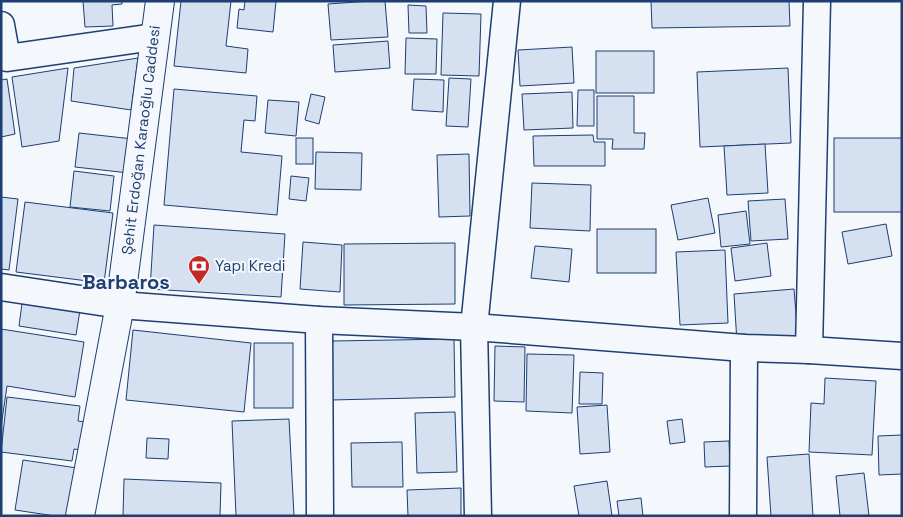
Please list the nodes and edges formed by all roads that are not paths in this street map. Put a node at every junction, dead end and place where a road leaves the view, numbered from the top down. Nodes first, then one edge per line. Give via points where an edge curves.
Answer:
1 (160, 1) edge
2 (507, 1) edge
3 (817, 1) edge
4 (1, 25) edge
5 (154, 37) junction
6 (4, 58) edge
7 (1, 287) edge
8 (120, 305) junction
9 (319, 320) junction
10 (474, 327) junction
11 (744, 348) junction
12 (809, 350) junction
13 (902, 356) edge
14 (80, 516) edge
15 (320, 516) edge
16 (478, 516) edge
17 (743, 516) edge

1 - 5 main road, Şehit Erdoğan Karaoğlu Caddesi
2 - 10 street
3 - 12 street
4 - 6 street
5 - 6 street
5 - 8 main road, Şehit Erdoğan Karaoğlu Caddesi
7 - 8 street
8 - 9 street
8 - 14 main road, Şehit Erdoğan Karaoğlu Caddesi
9 - 10 street
9 - 15 street
10 - 11 street
10 - 16 street
11 - 12 street
11 - 17 street
12 - 13 street

